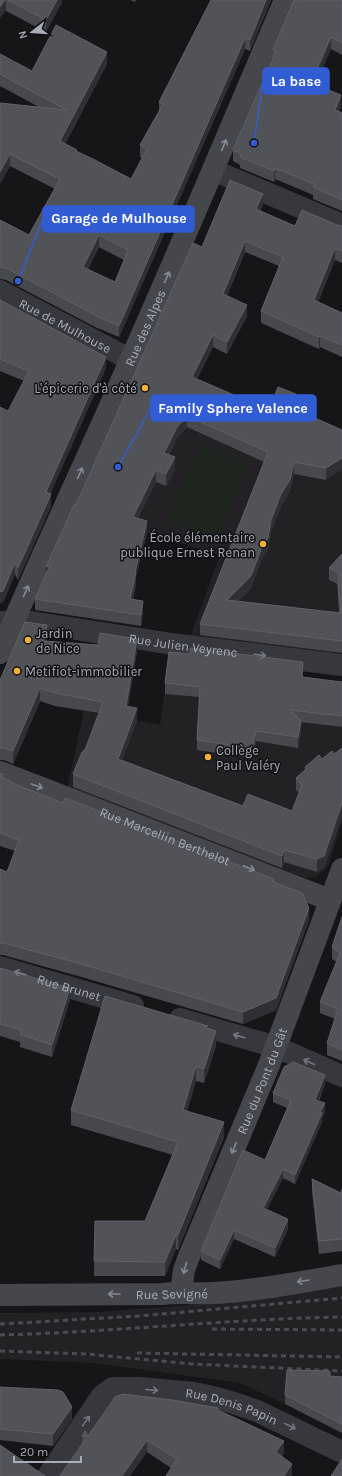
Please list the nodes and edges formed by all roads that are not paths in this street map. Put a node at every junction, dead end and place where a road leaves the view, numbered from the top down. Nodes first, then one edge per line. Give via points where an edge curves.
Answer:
1 (285, 0) edge
2 (213, 170) junction
3 (342, 225) edge
4 (0, 291) edge
5 (131, 360) junction
6 (7, 622) edge
7 (0, 653) edge
8 (342, 665) edge
9 (0, 772) edge
10 (342, 869) edge
11 (330, 900) junction
12 (0, 967) edge
13 (276, 1047) junction
14 (342, 1076) edge
15 (342, 1275) edge
16 (181, 1292) junction
17 (0, 1295) edge
18 (342, 1452) edge
19 (48, 1476) edge

2 -> 1 street, Rue des Alpes
2 - 3 street
5 -> 2 street, Rue des Alpes
4 - 5 street, Rue de Mulhouse
6 -> 5 street, Rue des Alpes
6 - 7 street, Rue des Alpes
6 -> 8 street, Rue Julien Veyrenc via 31,622 172,644
9 -> 11 street, Rue Marcellin Berthelot
10 - 11 street, Rue du Pont du Gât
11 - 13 street, Rue du Pont du Gât
13 -> 12 street, Rue Brunet
14 -> 13 street, Rue Brunet
13 -> 16 street, Rue du Pont du Gât via 188,1259
15 -> 16 street, Rue Sevigné via 250,1290 187,1294
16 -> 17 street, Rue Sevigné
19 -> 18 street, Rue Denis Papin via 102,1396 113,1388 194,1393 234,1402 257,1410

